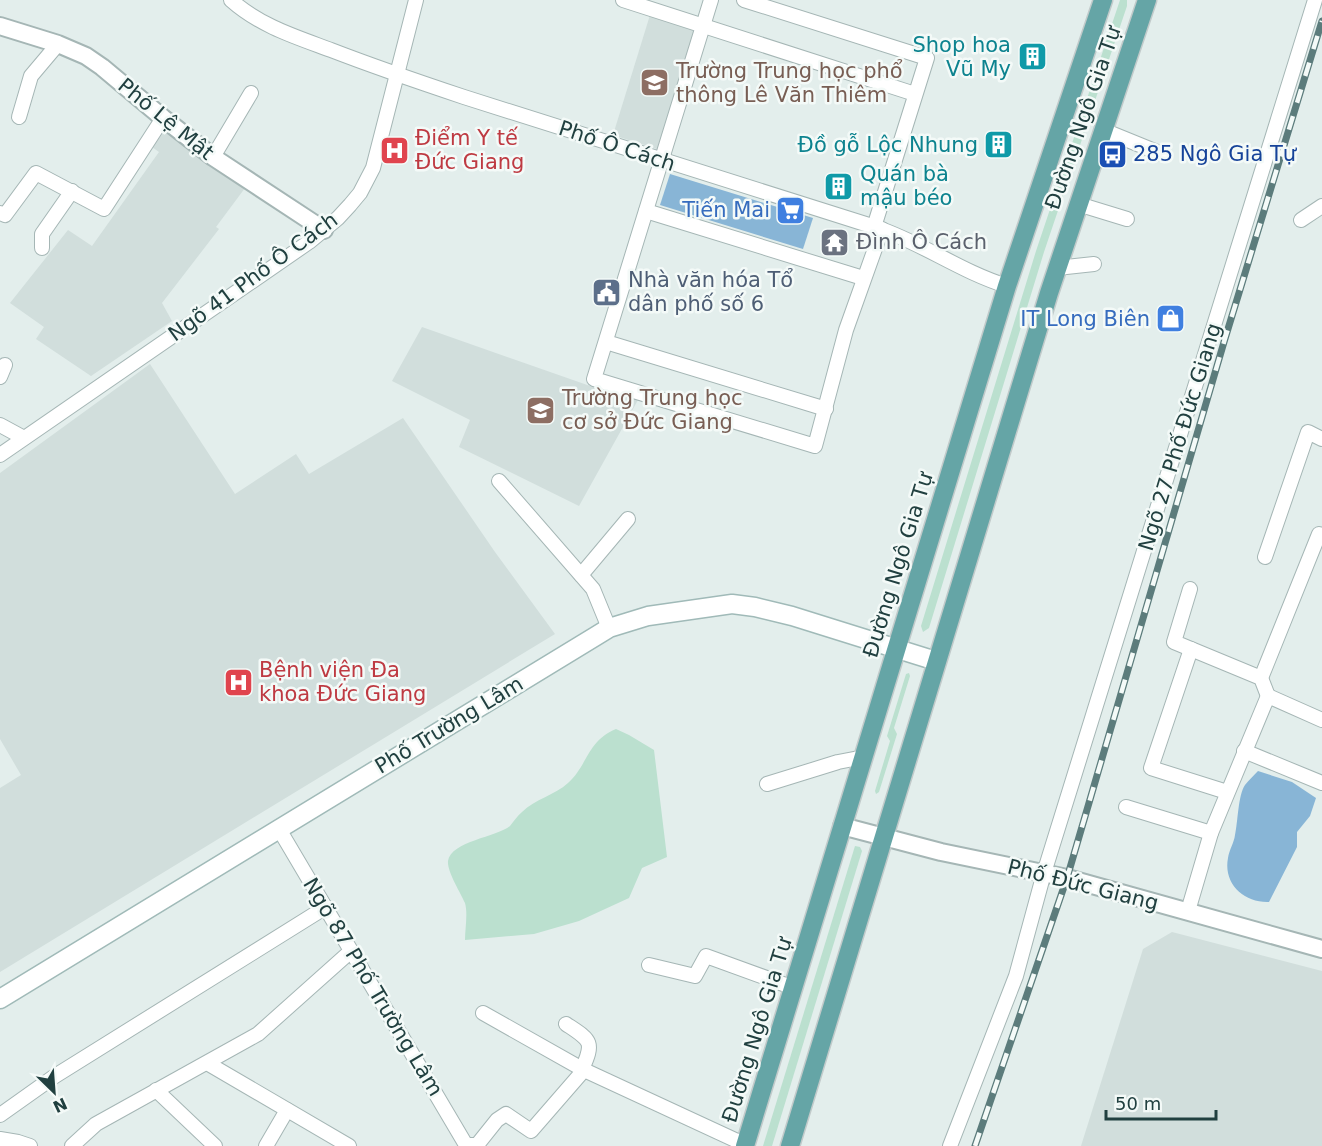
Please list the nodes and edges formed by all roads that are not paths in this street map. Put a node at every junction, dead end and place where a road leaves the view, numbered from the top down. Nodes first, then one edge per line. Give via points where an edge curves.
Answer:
1 (231, 0) edge
2 (416, 0) edge
3 (623, 0) edge
4 (711, 0) edge
5 (744, 0) edge
6 (1103, 0) edge
7 (1147, 0) edge
8 (1316, 0) edge
9 (704, 25) junction
10 (0, 26) edge
11 (58, 44) junction
12 (395, 75) junction
13 (251, 93) dead end
14 (915, 94) junction
15 (20, 117) dead end
16 (163, 118) junction
17 (1103, 130) junction
18 (1162, 154) dead end
19 (213, 157) junction
20 (662, 160) junction
21 (72, 191) junction
22 (1078, 204) junction
23 (1322, 206) edge
24 (646, 211) junction
25 (0, 213) edge
26 (1127, 219) dead end
27 (1301, 220) dead end
28 (878, 228) junction
29 (324, 230) junction
30 (42, 248) dead end
31 (1094, 264) dead end
32 (1057, 268) junction
33 (863, 278) junction
34 (1007, 286) junction
35 (606, 342) junction
36 (826, 409) junction
37 (0, 425) edge
38 (24, 438) junction
39 (1322, 439) edge
40 (0, 455) edge
41 (499, 481) dead end
42 (628, 519) dead end
43 (1319, 534) dead end
44 (1265, 557) dead end
45 (581, 575) junction
46 (1190, 589) dead end
47 (609, 628) junction
48 (896, 649) junction
49 (1191, 649) junction
50 (936, 661) junction
51 (1261, 678) junction
52 (1268, 696) junction
53 (1322, 720) edge
54 (1244, 751) junction
55 (864, 757) junction
56 (1322, 783) edge
57 (767, 784) dead end
58 (1227, 792) junction
59 (1126, 807) dead end
60 (842, 826) junction
61 (279, 829) junction
62 (1211, 833) junction
63 (883, 836) junction
64 (1044, 873) junction
65 (326, 907) junction
66 (1188, 911) junction
67 (1322, 949) edge
68 (351, 951) junction
69 (649, 965) dead end
70 (794, 988) junction
71 (0, 999) edge
72 (483, 1013) dead end
73 (566, 1024) dead end
74 (207, 1063) junction
75 (583, 1069) junction
76 (156, 1090) junction
77 (287, 1110) junction
78 (0, 1115) edge
79 (0, 1139) edge
80 (472, 1145) edge
81 (30, 1146) edge
82 (72, 1146) edge
83 (215, 1146) edge
84 (266, 1146) edge
85 (349, 1146) edge
86 (746, 1146) edge
87 (790, 1146) edge
88 (950, 1146) edge

1 - 12 street, Phố Ô Cách via 271,27
2 - 12 street, Ngõ 41 Phố Ô Cách
3 - 9 street
4 - 9 street
5 - 14 street via 927,58
6 - 34 main road, Đường Ngô Gia Tự
7 - 17 main road, Đường Ngô Gia Tự
8 - 64 street, Ngõ 27 Phố Đức Giang
9 - 14 street
9 - 20 street
10 - 11 street, Phố Lệ Mật
11 - 15 street via 31,76
11 - 16 street, Phố Lệ Mật via 102,67
12 - 20 street, Phố Ô Cách
12 - 29 street, Ngõ 41 Phố Ô Cách via 373,168 360,193
13 - 19 street
14 - 28 street
16 - 19 street, Phố Lệ Mật
16 - 21 street via 104,209
17 - 18 street
17 - 22 main road, Đường Ngô Gia Tự
19 - 29 street, Phố Lệ Mật
20 - 24 street
20 - 28 street, Phố Ô Cách
21 - 25 street via 36,173 5,215
21 - 30 street via 42,234
22 - 26 street
22 - 32 main road, Đường Ngô Gia Tự
23 - 27 street
24 - 33 street
24 - 35 street
28 - 33 street
28 - 34 street, Phố Ô Cách
29 - 38 street, Ngõ 41 Phố Ô Cách
31 - 32 street
32 - 50 main road, Đường Ngô Gia Tự
33 - 36 street
34 - 48 main road, Đường Ngô Gia Tự
35 - 36 street
35 - 36 street via 594,379 815,446
37 - 38 street
38 - 40 street, Ngõ 41 Phố Ô Cách
39 - 44 street via 1308,432
41 - 45 street
42 - 45 street
43 - 51 street
45 - 47 street via 593,589
46 - 49 street via 1174,642
47 - 48 main road, Phố Trường Lâm via 648,616 732,604 783,613
47 - 61 main road, Phố Trường Lâm
48 - 50 main road, Phố Trường Lâm
48 - 55 main road, Đường Ngô Gia Tự
49 - 51 street
49 - 58 street via 1151,768
50 - 63 main road, Đường Ngô Gia Tự
51 - 52 street
52 - 53 street
52 - 54 street
54 - 56 street
54 - 58 street
55 - 57 street
55 - 60 main road, Đường Ngô Gia Tự
58 - 62 street
59 - 62 street
60 - 63 street, Phố Đức Giang
60 - 70 main road, Đường Ngô Gia Tự
61 - 65 street, Ngõ 87 Phố Trường Lâm
61 - 71 main road, Phố Trường Lâm
62 - 66 street
63 - 64 street, Phố Đức Giang
63 - 87 main road, Đường Ngô Gia Tự
64 - 66 street, Phố Đức Giang
64 - 88 street, Ngõ 27 Phố Đức Giang via 1016,976
65 - 68 street, Ngõ 87 Phố Trường Lâm
65 - 78 street via 55,1076
66 - 67 street, Phố Đức Giang
68 - 74 street via 258,1034
68 - 80 street, Ngõ 87 Phố Trường Lâm
69 - 70 street via 696,976 706,956
70 - 86 main road, Đường Ngô Gia Tự
72 - 75 street
73 - 75 street via 589,1043
74 - 76 street
74 - 77 street
75 - 80 street via 531,1131 506,1114
75 - 86 street
76 - 82 street via 96,1124
76 - 83 street
77 - 84 street
77 - 85 street
79 - 81 street

